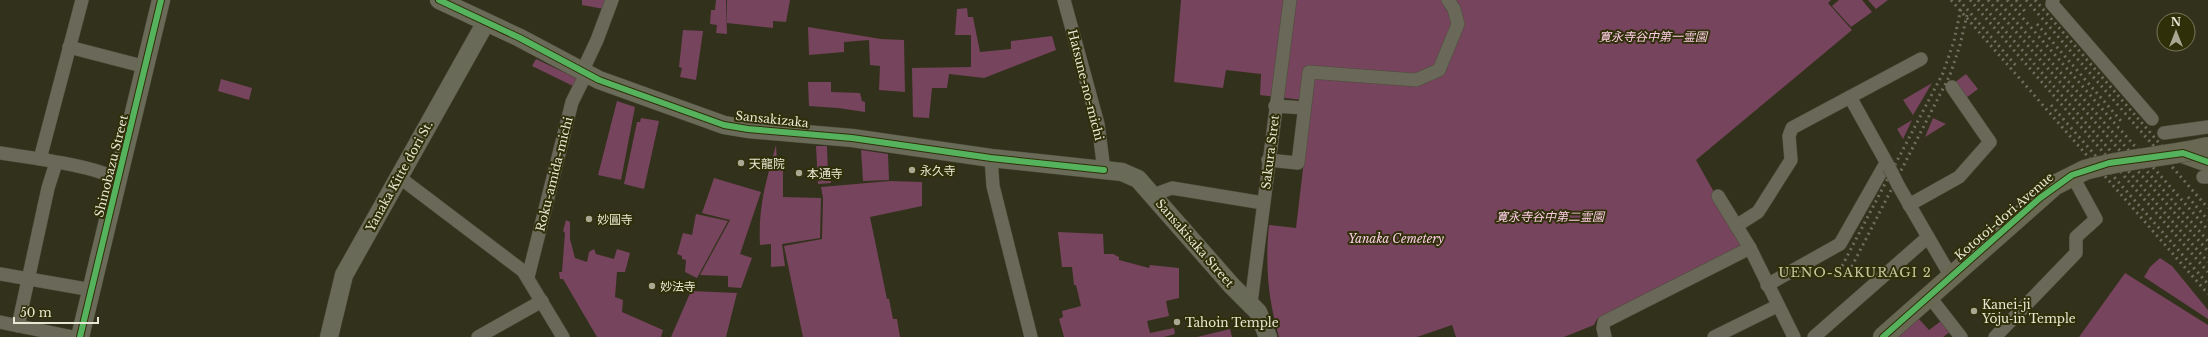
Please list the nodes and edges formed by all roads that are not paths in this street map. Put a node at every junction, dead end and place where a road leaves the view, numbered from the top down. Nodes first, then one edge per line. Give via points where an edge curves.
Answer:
1 (82, 0) edge
2 (161, 0) edge
3 (439, 0) edge
4 (612, 0) edge
5 (1064, 0) edge
6 (1290, 0) edge
7 (1448, 0) edge
8 (2053, 0) edge
9 (486, 22) junction
10 (69, 47) junction
11 (1921, 59) dead end
12 (146, 67) junction
13 (584, 73) junction
14 (1952, 87) dead end
15 (1850, 97) junction
16 (1275, 106) junction
17 (1304, 108) junction
18 (2152, 118) dead end
19 (2208, 127) edge
20 (2164, 133) dead end
21 (2208, 137) edge
22 (2208, 147) edge
23 (2183, 153) junction
24 (0, 154) edge
25 (2208, 155) edge
26 (991, 158) junction
27 (40, 159) junction
28 (1268, 160) junction
29 (56, 163) junction
30 (1887, 165) junction
31 (1104, 170) junction
32 (2078, 172) junction
33 (2206, 172) edge
34 (399, 177) junction
35 (119, 180) junction
36 (1153, 195) junction
37 (1718, 196) dead end
38 (1264, 204) junction
39 (1910, 205) junction
40 (1736, 226) junction
41 (1928, 237) junction
42 (1750, 248) junction
43 (0, 274) edge
44 (1953, 275) junction
45 (528, 277) junction
46 (28, 280) junction
47 (1767, 285) junction
48 (92, 290) junction
49 (1929, 296) junction
50 (542, 301) junction
51 (1251, 303) junction
52 (1777, 306) junction
53 (0, 322) edge
54 (18, 326) junction
55 (482, 336) edge
56 (73, 337) edge
57 (80, 337) edge
58 (329, 337) edge
59 (563, 337) edge
60 (1031, 337) edge
61 (1268, 337) edge
62 (1605, 337) edge
63 (1714, 337) edge
64 (1794, 337) edge
65 (1814, 337) edge
66 (1883, 337) edge
67 (1961, 337) edge
68 (1995, 337) edge

1 - 10 street
2 - 12 main road, Shinobazu Street
3 - 9 main road, Sansakizaka
4 - 13 street, Roku-amida-michi
5 - 31 street, Hatsune-no-michi via 1098,124
6 - 16 street, Sakura Stret
7 - 17 street via 1454,9 1458,24 1439,70 1416,80 1311,71
8 - 18 street via 2052,4
9 - 13 main road, Sansakizaka
9 - 34 main road, Yanaka Kitte dori St.
10 - 12 street
10 - 27 street
11 - 15 street
12 - 35 main road, Shinobazu Street
13 - 26 main road, Sansakizaka via 639,95 738,128 869,140
13 - 45 street, Roku-amida-michi via 572,102
14 - 39 street via 1990,142 1959,177
15 - 30 street
15 - 40 street via 1792,128 1789,136 1792,160 1758,212
16 - 17 street
16 - 28 street, Sakura Stret
17 - 28 street via 1298,163
19 - 20 street
21 - 23 main road via 2196,141
22 - 23 main road, Kototoi-dori Avenue, bridge
23 - 25 main road, Kototoi-dori Avenue
23 - 32 main road, Kototoi-dori Avenue, bridge via 2109,163
23 - 33 main road
24 - 27 street
26 - 31 main road, Sansakizaka
26 - 60 street via 992,186
27 - 29 street
28 - 38 street, Sakura Stret
29 - 35 street via 108,174
29 - 46 street
30 - 39 street, bridge
30 - 47 street via 1840,244
31 - 36 main road, Sansakisaka Street via 1131,175
32 - 44 main road, Kototoi-dori Avenue via 2056,185
32 - 68 street via 2096,219 2076,237 2076,253
34 - 45 street via 513,262
34 - 58 main road, Yanaka Kitte dori St. via 344,274
35 - 48 main road, Shinobazu Street
36 - 38 street via 1172,188
36 - 51 main road, Sansakisaka Street via 1232,286
37 - 40 street
38 - 51 street, Sakura Stret
39 - 41 street
40 - 42 street
41 - 44 street via 1946,268
41 - 65 street
42 - 47 street
42 - 62 street via 1604,322
43 - 46 street
44 - 49 main road, Kototoi-dori Avenue
45 - 50 street
46 - 48 street
46 - 54 street
47 - 52 street
48 - 57 main road, Shinobazu Street
49 - 66 main road, Kototoi-dori Avenue
49 - 67 street
50 - 55 street
50 - 59 street
51 - 61 main road, Sansakisaka Street via 1258,312
52 - 63 street
52 - 64 street
53 - 54 street
54 - 56 street

